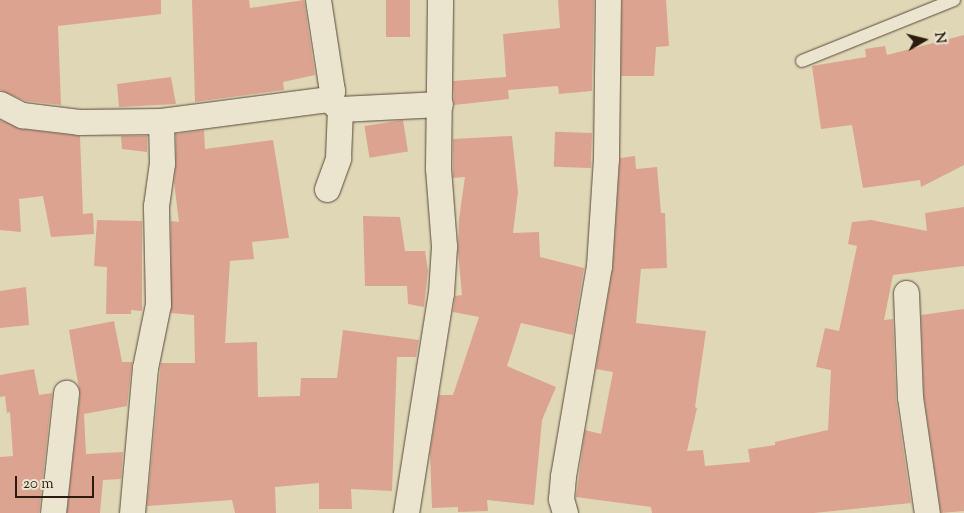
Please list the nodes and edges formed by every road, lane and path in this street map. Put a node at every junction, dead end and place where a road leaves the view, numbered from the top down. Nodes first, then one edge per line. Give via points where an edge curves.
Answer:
1 (318, 0) edge
2 (440, 0) edge
3 (608, 0) edge
4 (954, 0) edge
5 (802, 61) dead end
6 (0, 104) edge
7 (334, 104) junction
8 (440, 104) junction
9 (162, 121) junction
10 (327, 189) dead end
11 (906, 293) dead end
12 (66, 393) dead end
13 (53, 513) edge
14 (132, 513) edge
15 (406, 513) edge
16 (565, 513) edge
17 (928, 513) edge

1 - 7 street
2 - 8 street
3 - 16 street via 606,159 599,266 563,476 561,500
4 - 5 lane
6 - 9 street via 22,115 79,122
7 - 8 street
7 - 9 street
7 - 10 street via 338,158
8 - 15 street via 438,168 444,246 441,293
9 - 14 street via 162,163 156,206 158,304 146,368
11 - 17 street via 910,397
12 - 13 street

